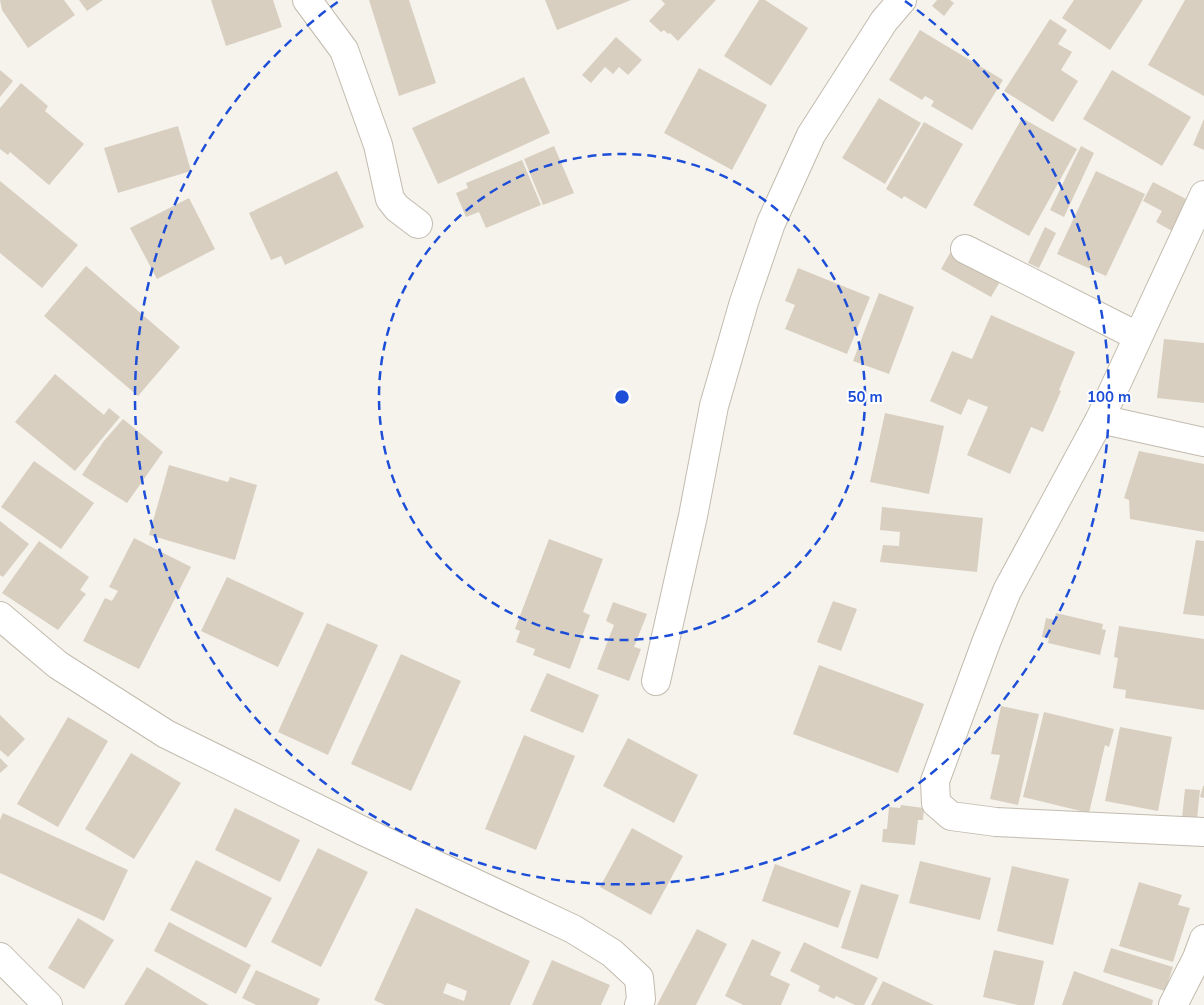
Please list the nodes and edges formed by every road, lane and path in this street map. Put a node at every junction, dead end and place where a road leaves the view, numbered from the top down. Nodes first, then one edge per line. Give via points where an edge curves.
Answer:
1 (307, 0) edge
2 (902, 0) edge
3 (1204, 194) edge
4 (418, 224) dead end
5 (966, 249) dead end
6 (1137, 336) junction
7 (1100, 419) junction
8 (1204, 442) edge
9 (0, 616) edge
10 (656, 681) dead end
11 (1204, 832) edge
12 (1204, 939) edge
13 (0, 957) edge
14 (48, 1005) edge
15 (639, 1005) edge
16 (1173, 1005) edge

1 - 4 street via 344,50 378,145 390,199
2 - 10 street via 884,21 811,135 771,223 714,406
3 - 6 street
5 - 6 street
6 - 7 street
7 - 8 street
7 - 11 street via 1007,591 935,781 936,803 951,816 996,822
9 - 15 street via 58,665 166,734 580,933 612,953 639,978
12 - 16 street
13 - 14 street

